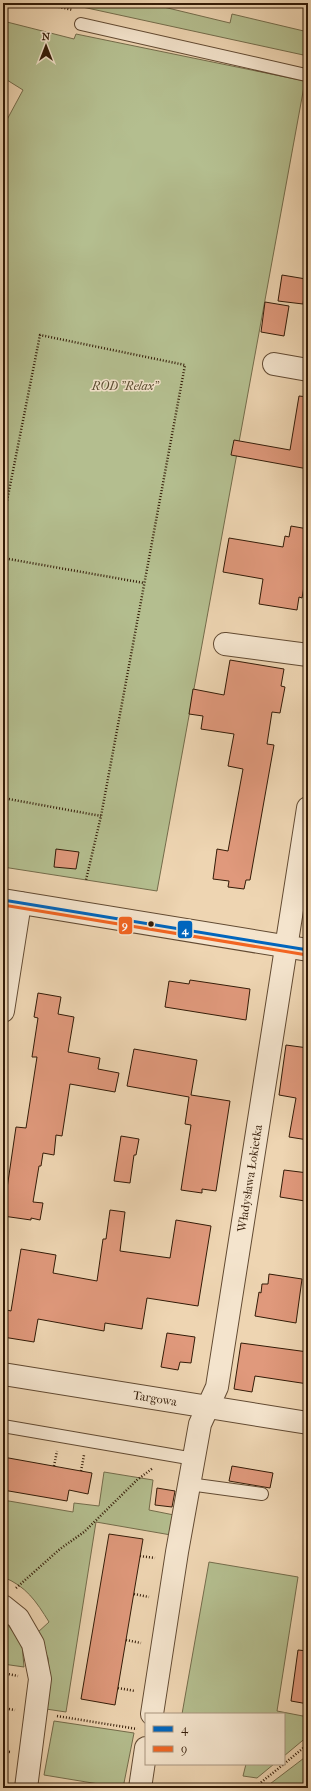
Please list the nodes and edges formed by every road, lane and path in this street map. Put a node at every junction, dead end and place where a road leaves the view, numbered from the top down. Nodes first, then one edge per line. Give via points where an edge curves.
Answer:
1 (81, 24) dead end
2 (308, 73) edge
3 (274, 364) dead end
4 (308, 370) edge
5 (3, 521) edge
6 (3, 558) edge
7 (144, 583) junction
8 (225, 644) dead end
9 (308, 655) edge
10 (3, 798) edge
11 (308, 808) edge
12 (101, 816) junction
13 (86, 880) dead end
14 (12, 901) edge
15 (285, 947) junction
16 (308, 950) edge
17 (3, 1011) edge
18 (3, 1374) edge
19 (208, 1407) junction
20 (308, 1423) edge
21 (3, 1426) edge
22 (57, 1447) dead end
23 (84, 1452) dead end
24 (194, 1459) junction
25 (159, 1464) dead end
26 (54, 1466) dead end
27 (81, 1471) dead end
28 (190, 1484) junction
29 (262, 1494) dead end
30 (8, 1599) edge
31 (126, 1640) dead end
32 (146, 1644) dead end
33 (118, 1688) dead end
34 (138, 1691) dead end
35 (3, 1708) edge
36 (35, 1713) junction
37 (148, 1713) edge
38 (145, 1730) edge
39 (308, 1744) edge
40 (285, 1763) edge
41 (283, 1765) edge
42 (260, 1783) junction
43 (26, 1788) edge
44 (140, 1788) edge
45 (254, 1788) edge
46 (259, 1788) edge

1 - 2 lane via 306,75
3 - 4 street
5 - 7 path via 40,335 185,366
6 - 7 path
7 - 12 path
8 - 9 street
10 - 12 path
11 - 15 street, Władysława Łokietka
12 - 13 path
14 - 15 street
14 - 17 street
15 - 16 street
15 - 19 street, Władysława Łokietka via 217,1387
18 - 19 street, Targowa
19 - 20 street, Targowa
19 - 24 street, Władysława Łokietka via 200,1424
21 - 24 lane
22 - 26 path
23 - 27 path
24 - 28 street, Władysława Łokietka
25 - 30 path via 137,1480 84,1532 60,1549 17,1587
28 - 29 lane
28 - 37 street, Władysława Łokietka
30 - 36 street via 33,1644 40,1679
31 - 32 path
33 - 34 path
35 - 36 path
36 - 38 path
36 - 43 street
38 - 44 street, Władysława Łokietka
39 - 40 path
41 - 42 path
42 - 45 path
42 - 46 path

